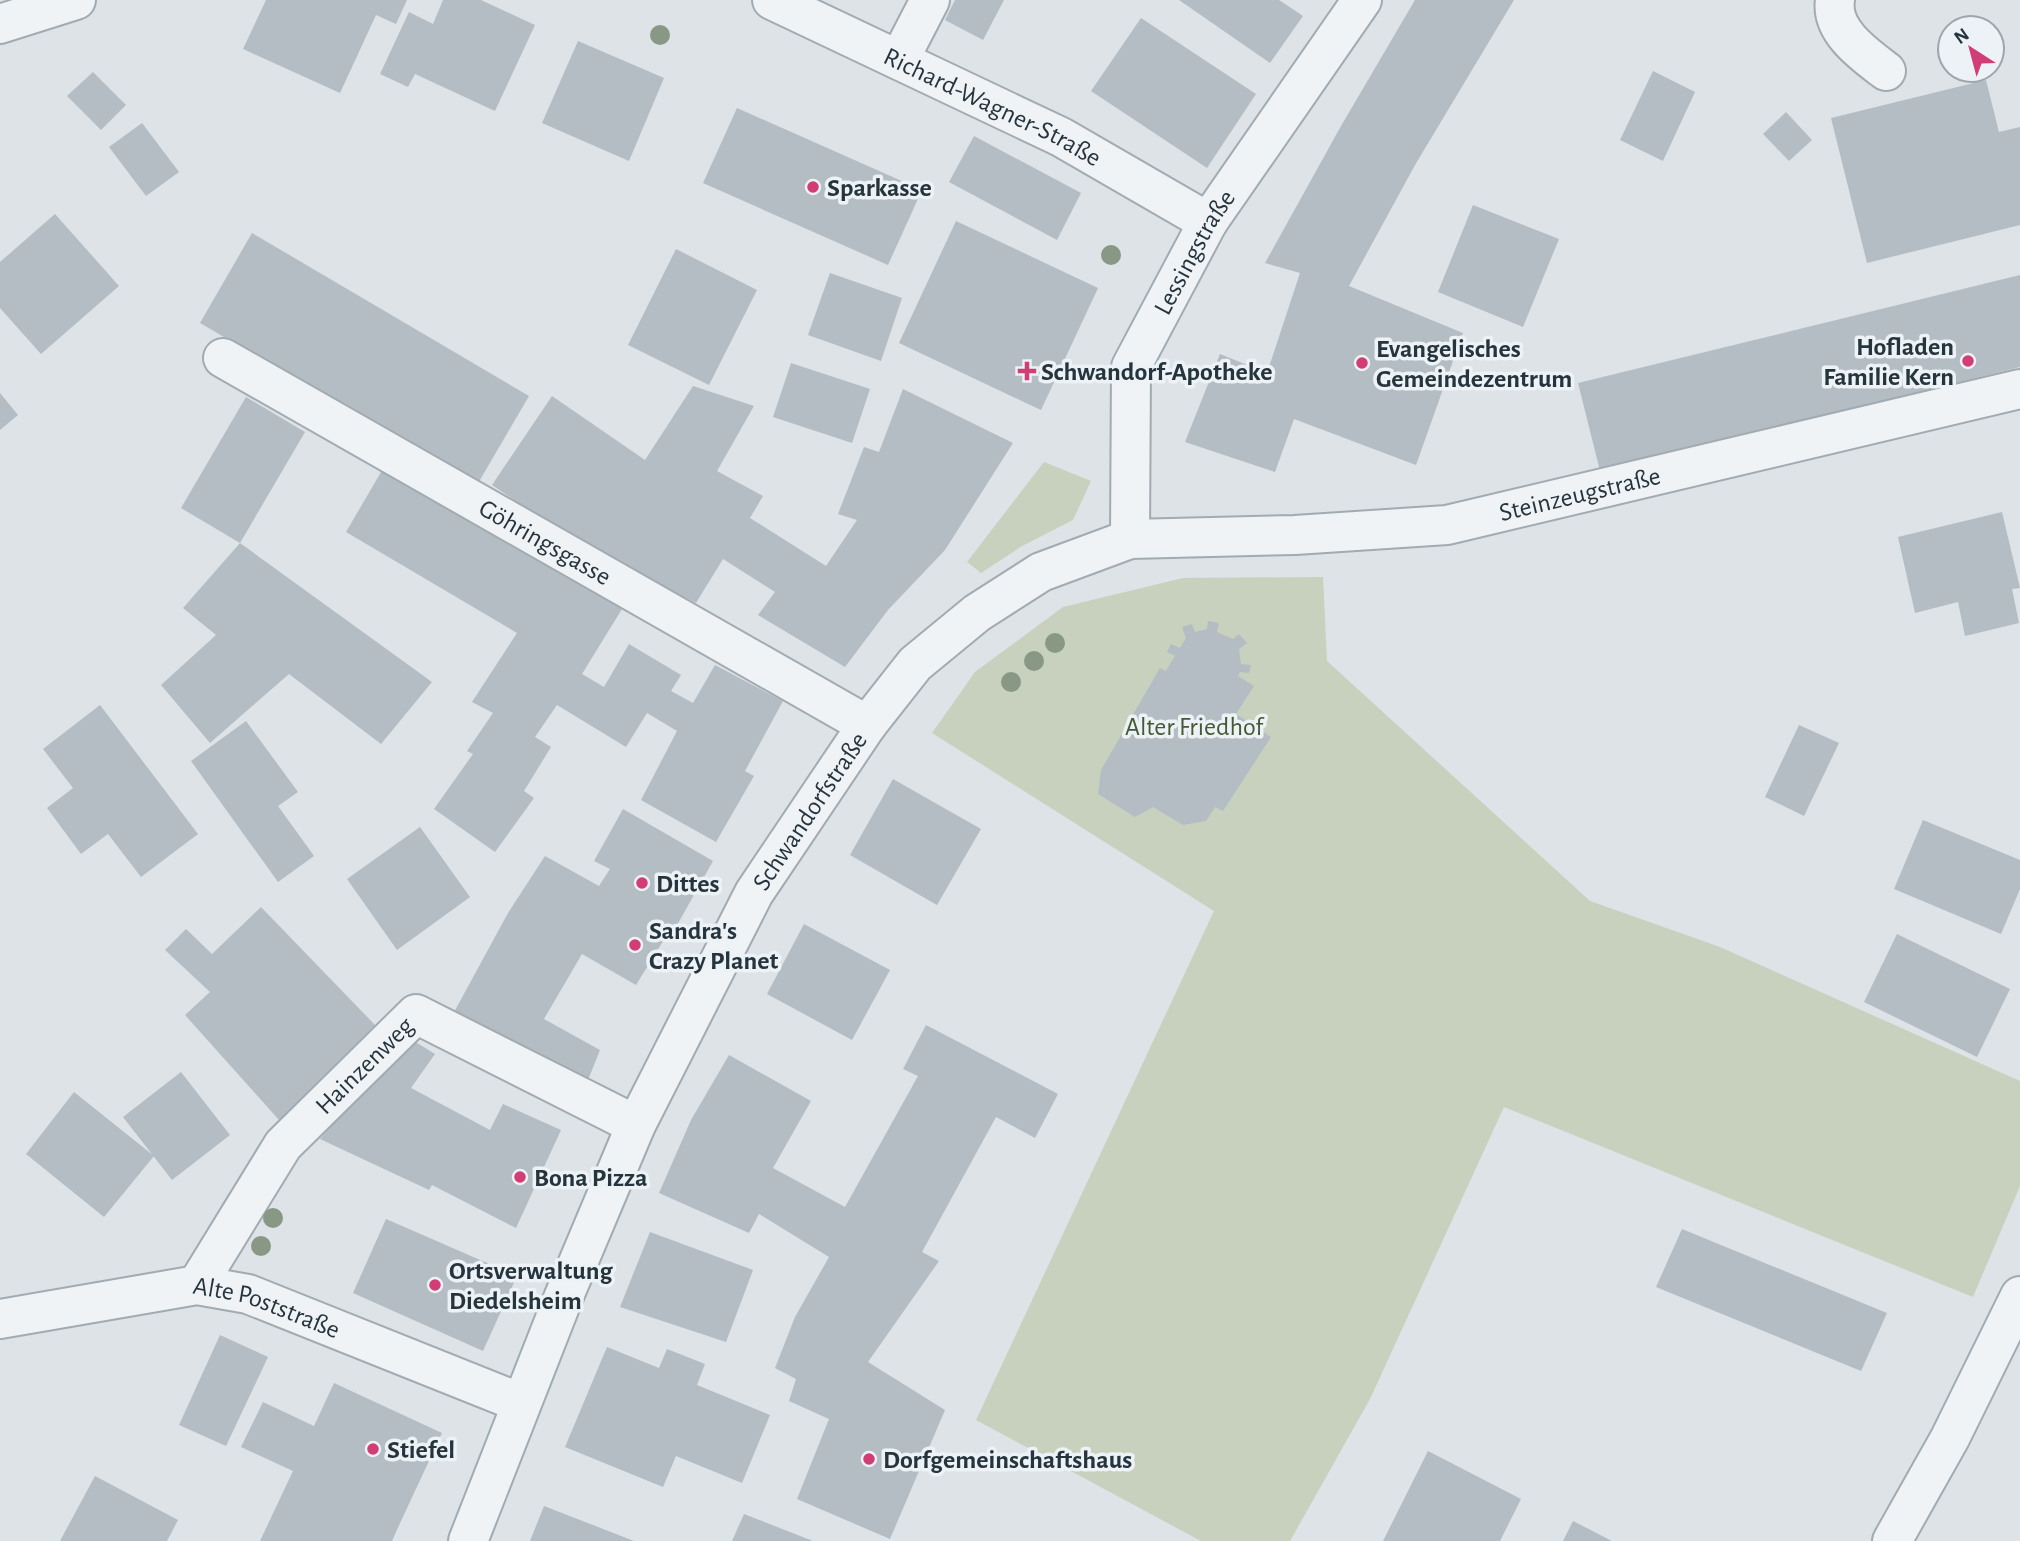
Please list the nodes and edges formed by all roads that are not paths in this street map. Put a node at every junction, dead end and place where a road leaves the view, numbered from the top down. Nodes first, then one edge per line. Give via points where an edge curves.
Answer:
1 (76, 0) edge
2 (772, 0) edge
3 (930, 0) edge
4 (1362, 0) edge
5 (1835, 0) edge
6 (0, 24) edge
7 (899, 60) junction
8 (1886, 71) dead end
9 (1208, 222) junction
10 (223, 358) dead end
11 (2020, 389) edge
12 (1130, 539) junction
13 (867, 726) junction
14 (636, 1125) junction
15 (197, 1285) junction
16 (2020, 1296) edge
17 (0, 1319) edge
18 (521, 1403) junction
19 (468, 1541) edge
20 (1892, 1541) edge

1 - 6 street
2 - 7 street, Richard-Wagner-Straße
3 - 7 street
4 - 9 street, Lessingstraße
5 - 8 street via 1842,31
7 - 9 street, Richard-Wagner-Straße via 1061,137
9 - 12 street, Lessingstraße via 1131,367
10 - 13 street, Göhringsgasse
11 - 12 street, Steinzeugstraße via 1447,525
12 - 13 street, Schwandorfstraße via 1041,572 977,613 915,664
13 - 14 street, Schwandorfstraße via 754,893
14 - 15 street, Hainzenweg via 416,1014 283,1145
14 - 18 street, Schwandorfstraße
15 - 17 street, Alte Poststraße
15 - 18 street, Alte Poststraße via 248,1294
16 - 20 street via 1950,1438
18 - 19 street, Schwandorfstraße

